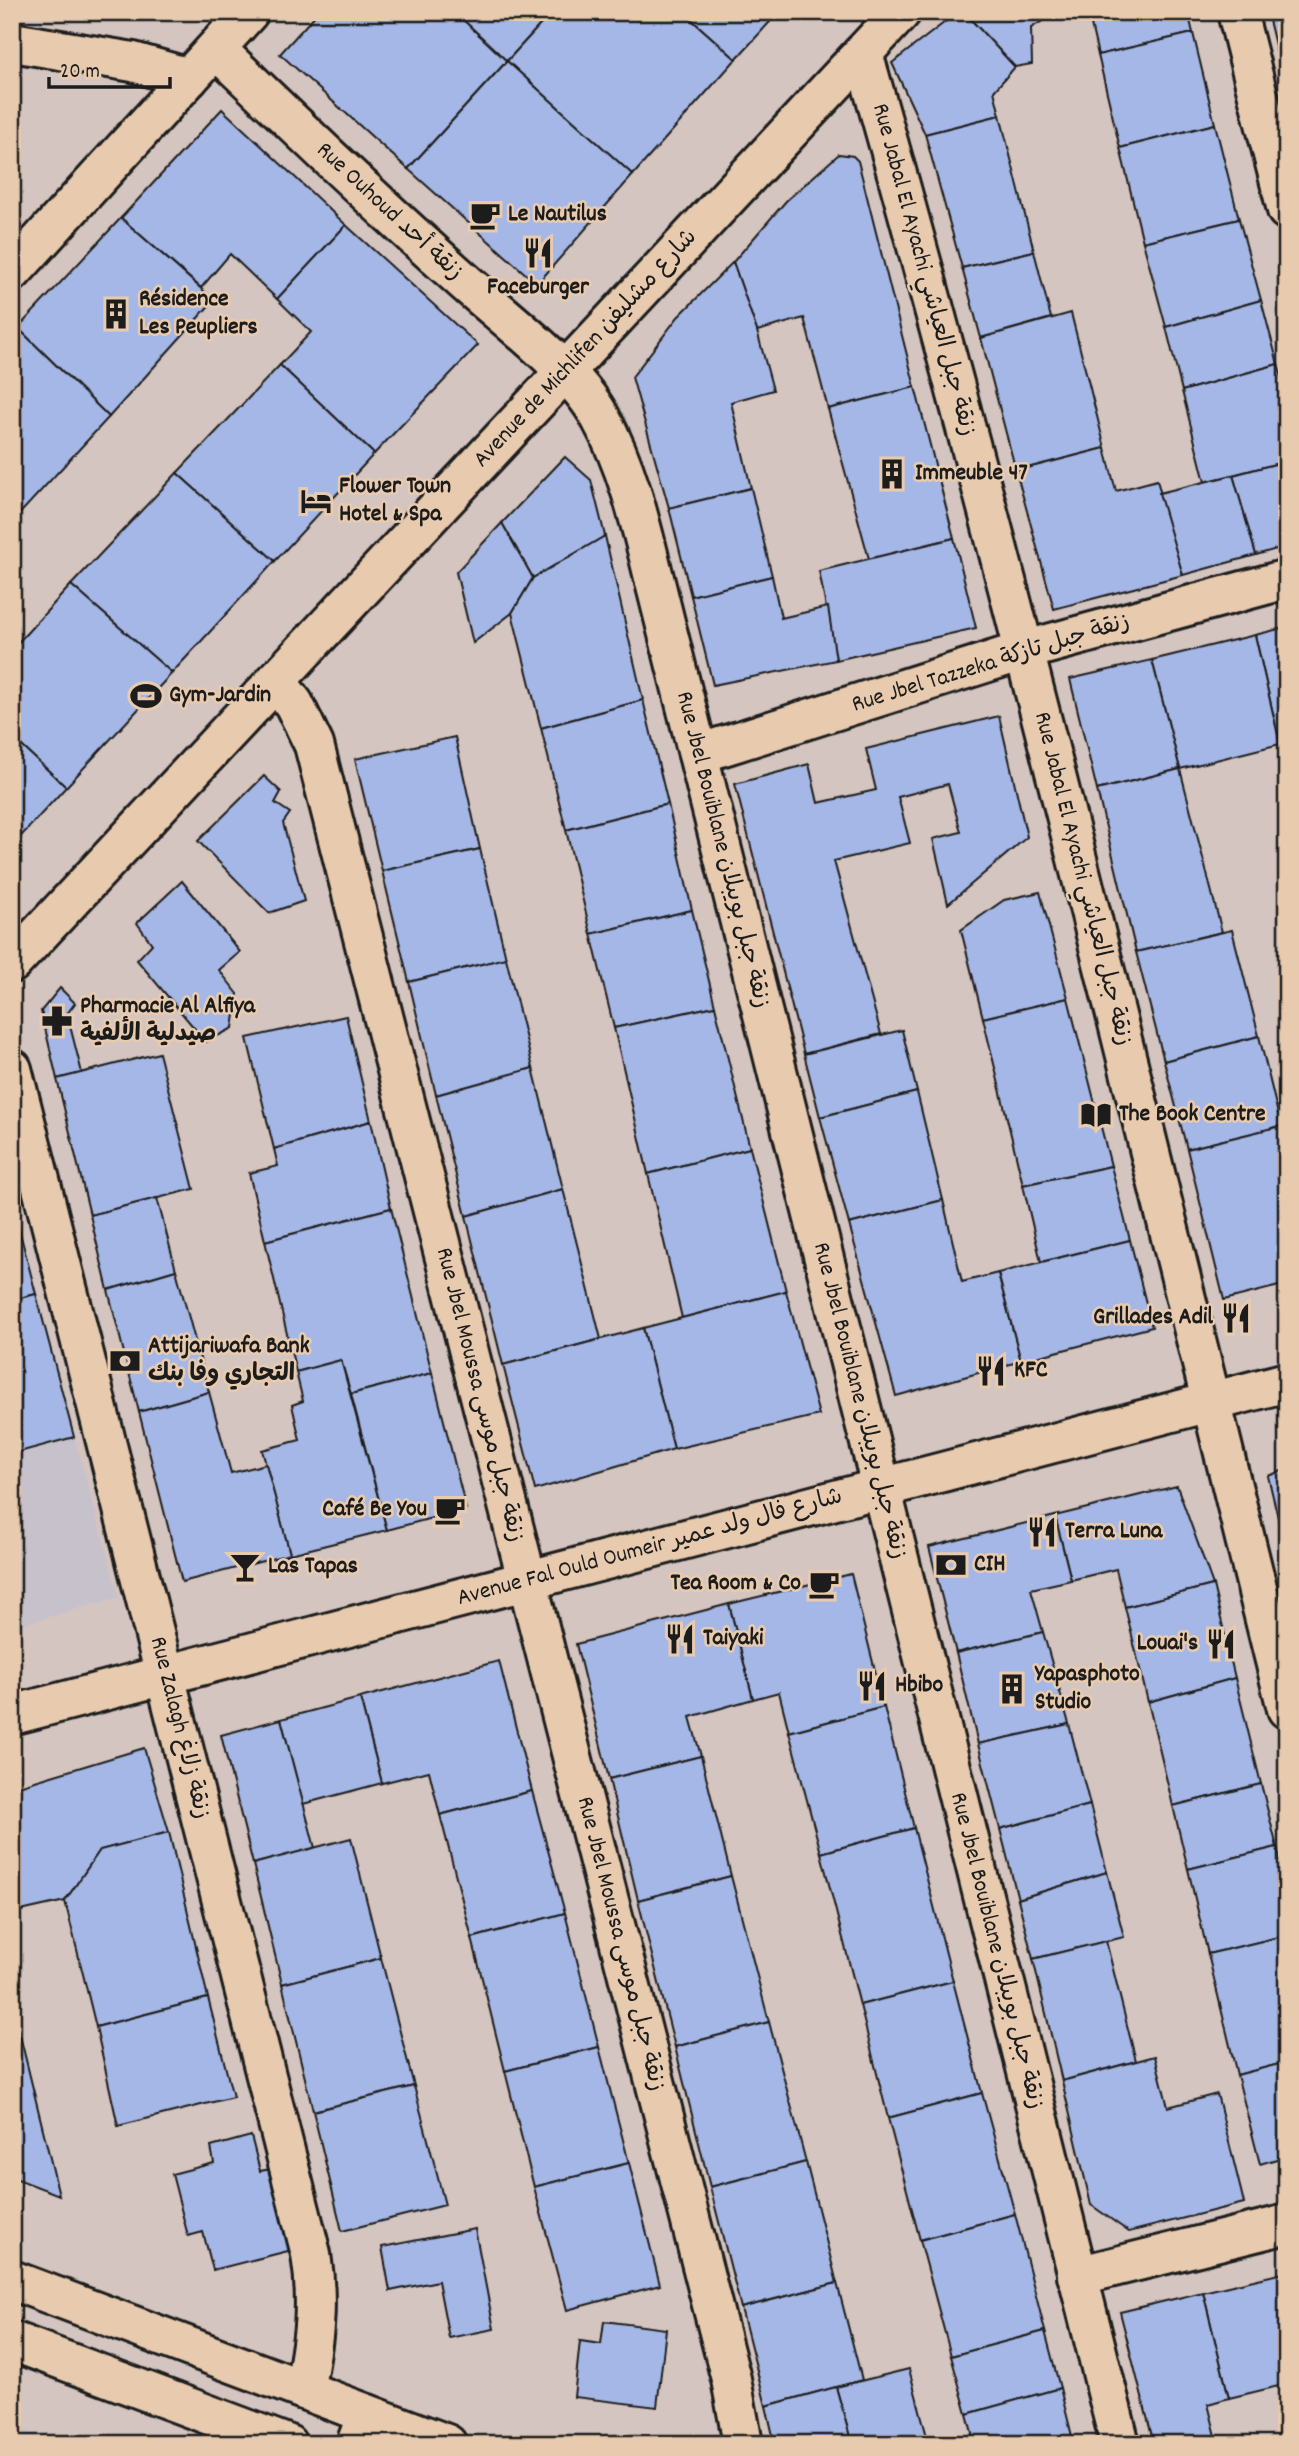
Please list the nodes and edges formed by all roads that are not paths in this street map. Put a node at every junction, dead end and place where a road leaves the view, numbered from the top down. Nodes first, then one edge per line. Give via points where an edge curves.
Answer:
1 (209, 12) edge
2 (249, 12) edge
3 (901, 12) edge
4 (1237, 12) edge
5 (12, 42) edge
6 (216, 49) junction
7 (863, 53) junction
8 (189, 78) junction
9 (1287, 210) edge
10 (12, 272) edge
11 (564, 372) junction
12 (1287, 579) edge
13 (1026, 650) junction
14 (276, 681) junction
15 (698, 754) junction
16 (12, 963) edge
17 (12, 1069) edge
18 (1287, 1382) edge
19 (1213, 1401) junction
20 (881, 1488) junction
21 (527, 1580) junction
22 (166, 1674) junction
23 (1287, 1709) edge
24 (12, 1715) edge
25 (1287, 2224) edge
26 (1077, 2276) junction
27 (12, 2280) edge
28 (12, 2341) edge
29 (304, 2390) junction
30 (362, 2429) edge
31 (287, 2444) edge
32 (447, 2444) edge
33 (743, 2444) edge
34 (1120, 2444) edge

1 - 6 street
2 - 6 street
3 - 7 street, Avenue de Michlifen شارع مشليفن
4 - 9 street
5 - 8 street via 133,62
6 - 8 street
6 - 11 street, Rue Ouhoud زنقة أحد via 384,210
7 - 11 street, Avenue de Michlifen شارع مشليفن
7 - 13 street, Rue Jabal El Ayachi زنقة جبل العياشي
8 - 10 street
11 - 14 street, Avenue de Michlifen شارع مشليفن
11 - 15 street, Rue Jbel Bouiblane زنقة جبل بويبلان via 600,415 619,459 637,511
12 - 13 street, Rue Jbel Tazzeka زنقة جبل تازكة
13 - 15 street, Rue Jbel Tazzeka زنقة جبل تازكة
13 - 19 street, Rue Jabal El Ayachi زنقة جبل العياشي
14 - 16 street, Avenue de Michlifen شارع مشليفن
14 - 21 street, Rue Jbel Moussa زنقة جبل موسى via 294,704 314,745
15 - 20 street, Rue Jbel Bouiblane زنقة جبل بويبلان
17 - 22 street, Rue Zalagh زنقة زلاغ
18 - 19 street, Avenue Fal Ould Oumeir شارع فال ولد عمير
19 - 20 street, Avenue Fal Ould Oumeir شارع فال ولد عمير
19 - 23 street, Rue Jabal El Ayachi زنقة جبل العياشي
20 - 21 street, Avenue Fal Ould Oumeir شارع فال ولد عمير
20 - 26 street, Rue Jbel Bouiblane زنقة جبل بويبلان
21 - 22 street, Avenue Fal Ould Oumeir شارع فال ولد عمير
21 - 33 street, Rue Jbel Moussa زنقة جبل موسى via 728,2366
22 - 24 street, Avenue Fal Ould Oumeir شارع فال ولد عمير
22 - 29 street, Rue Zalagh زنقة زلاغ via 311,2254 316,2332
25 - 26 street
26 - 34 street, Rue Jbel Bouiblane زنقة جبل بويبلان
27 - 29 street
28 - 31 street
29 - 30 street
30 - 32 street

